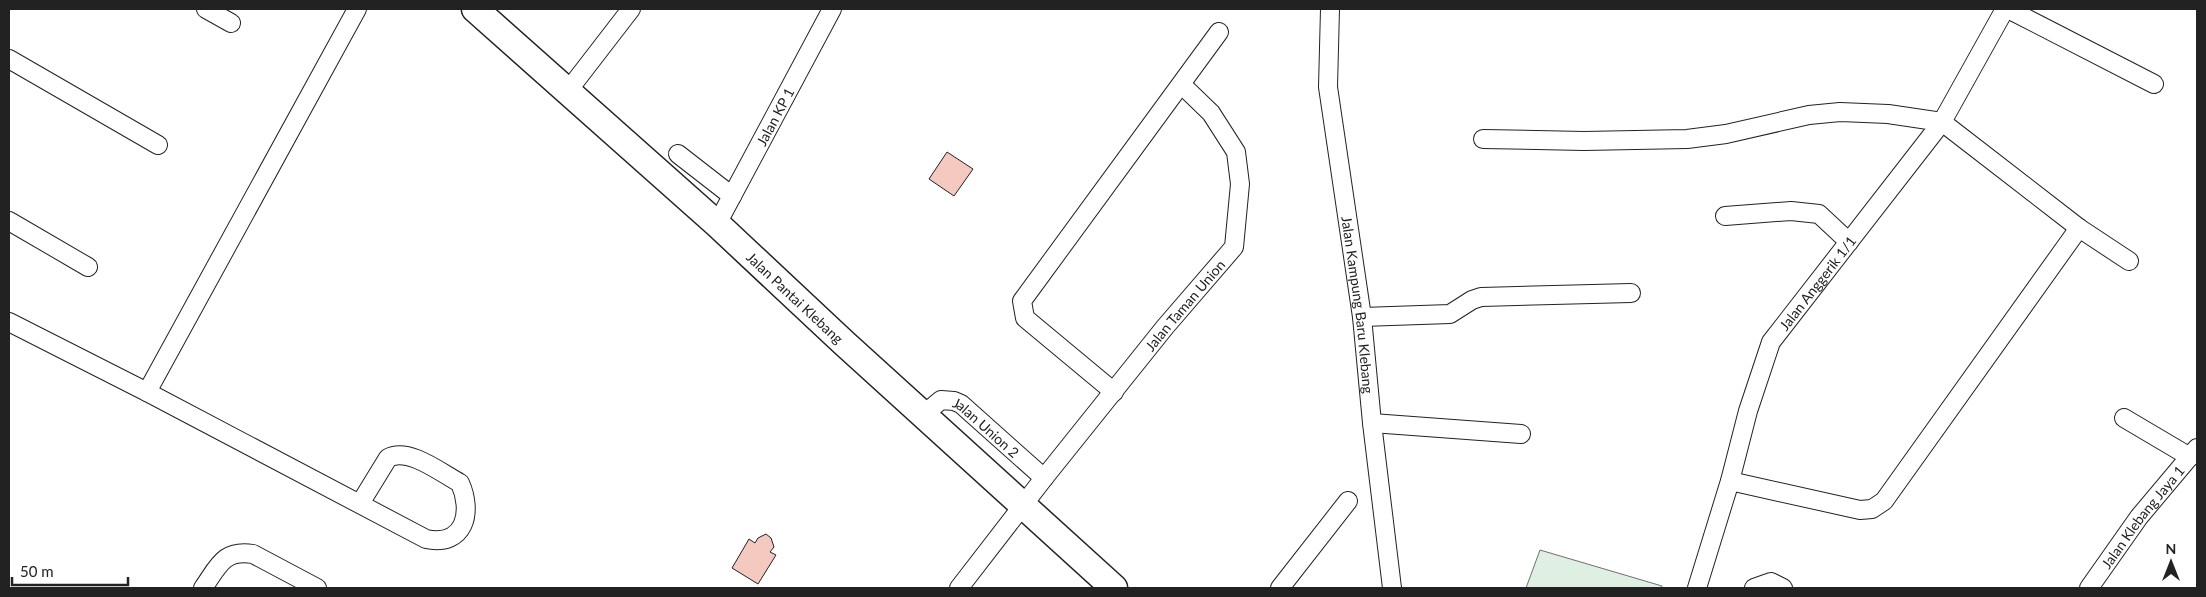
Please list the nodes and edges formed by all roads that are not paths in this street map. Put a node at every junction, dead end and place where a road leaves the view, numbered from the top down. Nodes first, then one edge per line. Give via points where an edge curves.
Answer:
1 (206, 9) edge
2 (358, 9) edge
3 (631, 9) edge
4 (832, 9) edge
5 (2007, 9) edge
6 (488, 13) edge
7 (1329, 14) edge
8 (231, 23) dead end
9 (1219, 32) dead end
10 (9, 59) edge
11 (2154, 84) dead end
12 (1182, 85) junction
13 (566, 92) junction
14 (1942, 122) junction
15 (1482, 139) dead end
16 (158, 145) dead end
17 (678, 154) dead end
18 (732, 196) junction
19 (1725, 216) dead end
20 (9, 221) edge
21 (717, 224) junction
22 (2079, 228) junction
23 (1849, 242) junction
24 (2129, 261) dead end
25 (88, 267) dead end
26 (1631, 293) dead end
27 (1362, 317) junction
28 (9, 322) edge
29 (147, 392) junction
30 (1114, 392) junction
31 (923, 415) junction
32 (2124, 418) dead end
33 (1372, 422) junction
34 (1521, 434) dead end
35 (2195, 451) edge
36 (1044, 478) junction
37 (1730, 481) junction
38 (1348, 501) dead end
39 (361, 502) junction
40 (1022, 506) junction
41 (202, 588) edge
42 (316, 588) edge
43 (959, 588) edge
44 (1114, 588) edge
45 (1280, 588) edge
46 (1392, 588) edge
47 (1697, 588) edge
48 (1754, 588) edge
49 (1783, 588) edge
50 (2089, 588) edge

1 - 8 street
2 - 29 street
3 - 13 street
4 - 18 street, Jalan KP 1
5 - 11 street
5 - 14 street, Jalan Anggerik 1/1
6 - 13 highway, Jalan Pantai Klebang
7 - 27 street, Jalan Kampung Baru Klebang via 1328,86
9 - 12 street
10 - 16 street
12 - 30 street, Jalan Taman Union via 1211,113 1236,152 1240,184 1234,247
12 - 30 street via 1022,301 1025,318
13 - 21 highway, Jalan Pantai Klebang
14 - 15 street via 1888,114 1840,112 1687,139
14 - 22 street
14 - 23 street, Jalan Anggerik 1/1
17 - 18 street
18 - 21 street, Jalan KP 1
19 - 23 street via 1792,211 1820,214
20 - 25 street
21 - 31 highway, Jalan Pantai Klebang
22 - 24 street
22 - 37 street via 1884,501 1872,509 1860,510
23 - 37 street, Jalan Anggerik 1/1 via 1771,342 1748,411
26 - 27 street via 1482,297 1450,314
27 - 33 street, Jalan Kampung Baru Klebang
28 - 29 street
29 - 39 street
30 - 36 street, Jalan Taman Union
31 - 36 street, Jalan Union 2 via 941,400 961,404
31 - 40 highway, Jalan Pantai Klebang
32 - 35 street
33 - 34 street
33 - 46 street, Jalan Kampung Baru Klebang
35 - 50 street, Jalan Klebang Jaya 1 via 2139,517
36 - 40 street, Jalan Taman Union
37 - 47 street, Jalan Anggerik 1/1
38 - 45 street
39 - 39 street via 388,458 399,454 414,458 460,483 466,514 458,532 443,540 426,539
40 - 43 street, Jalan Taman Union
40 - 44 highway, Jalan Pantai Klebang
41 - 42 street via 225,558 242,552 253,554
48 - 49 street via 1771,582

